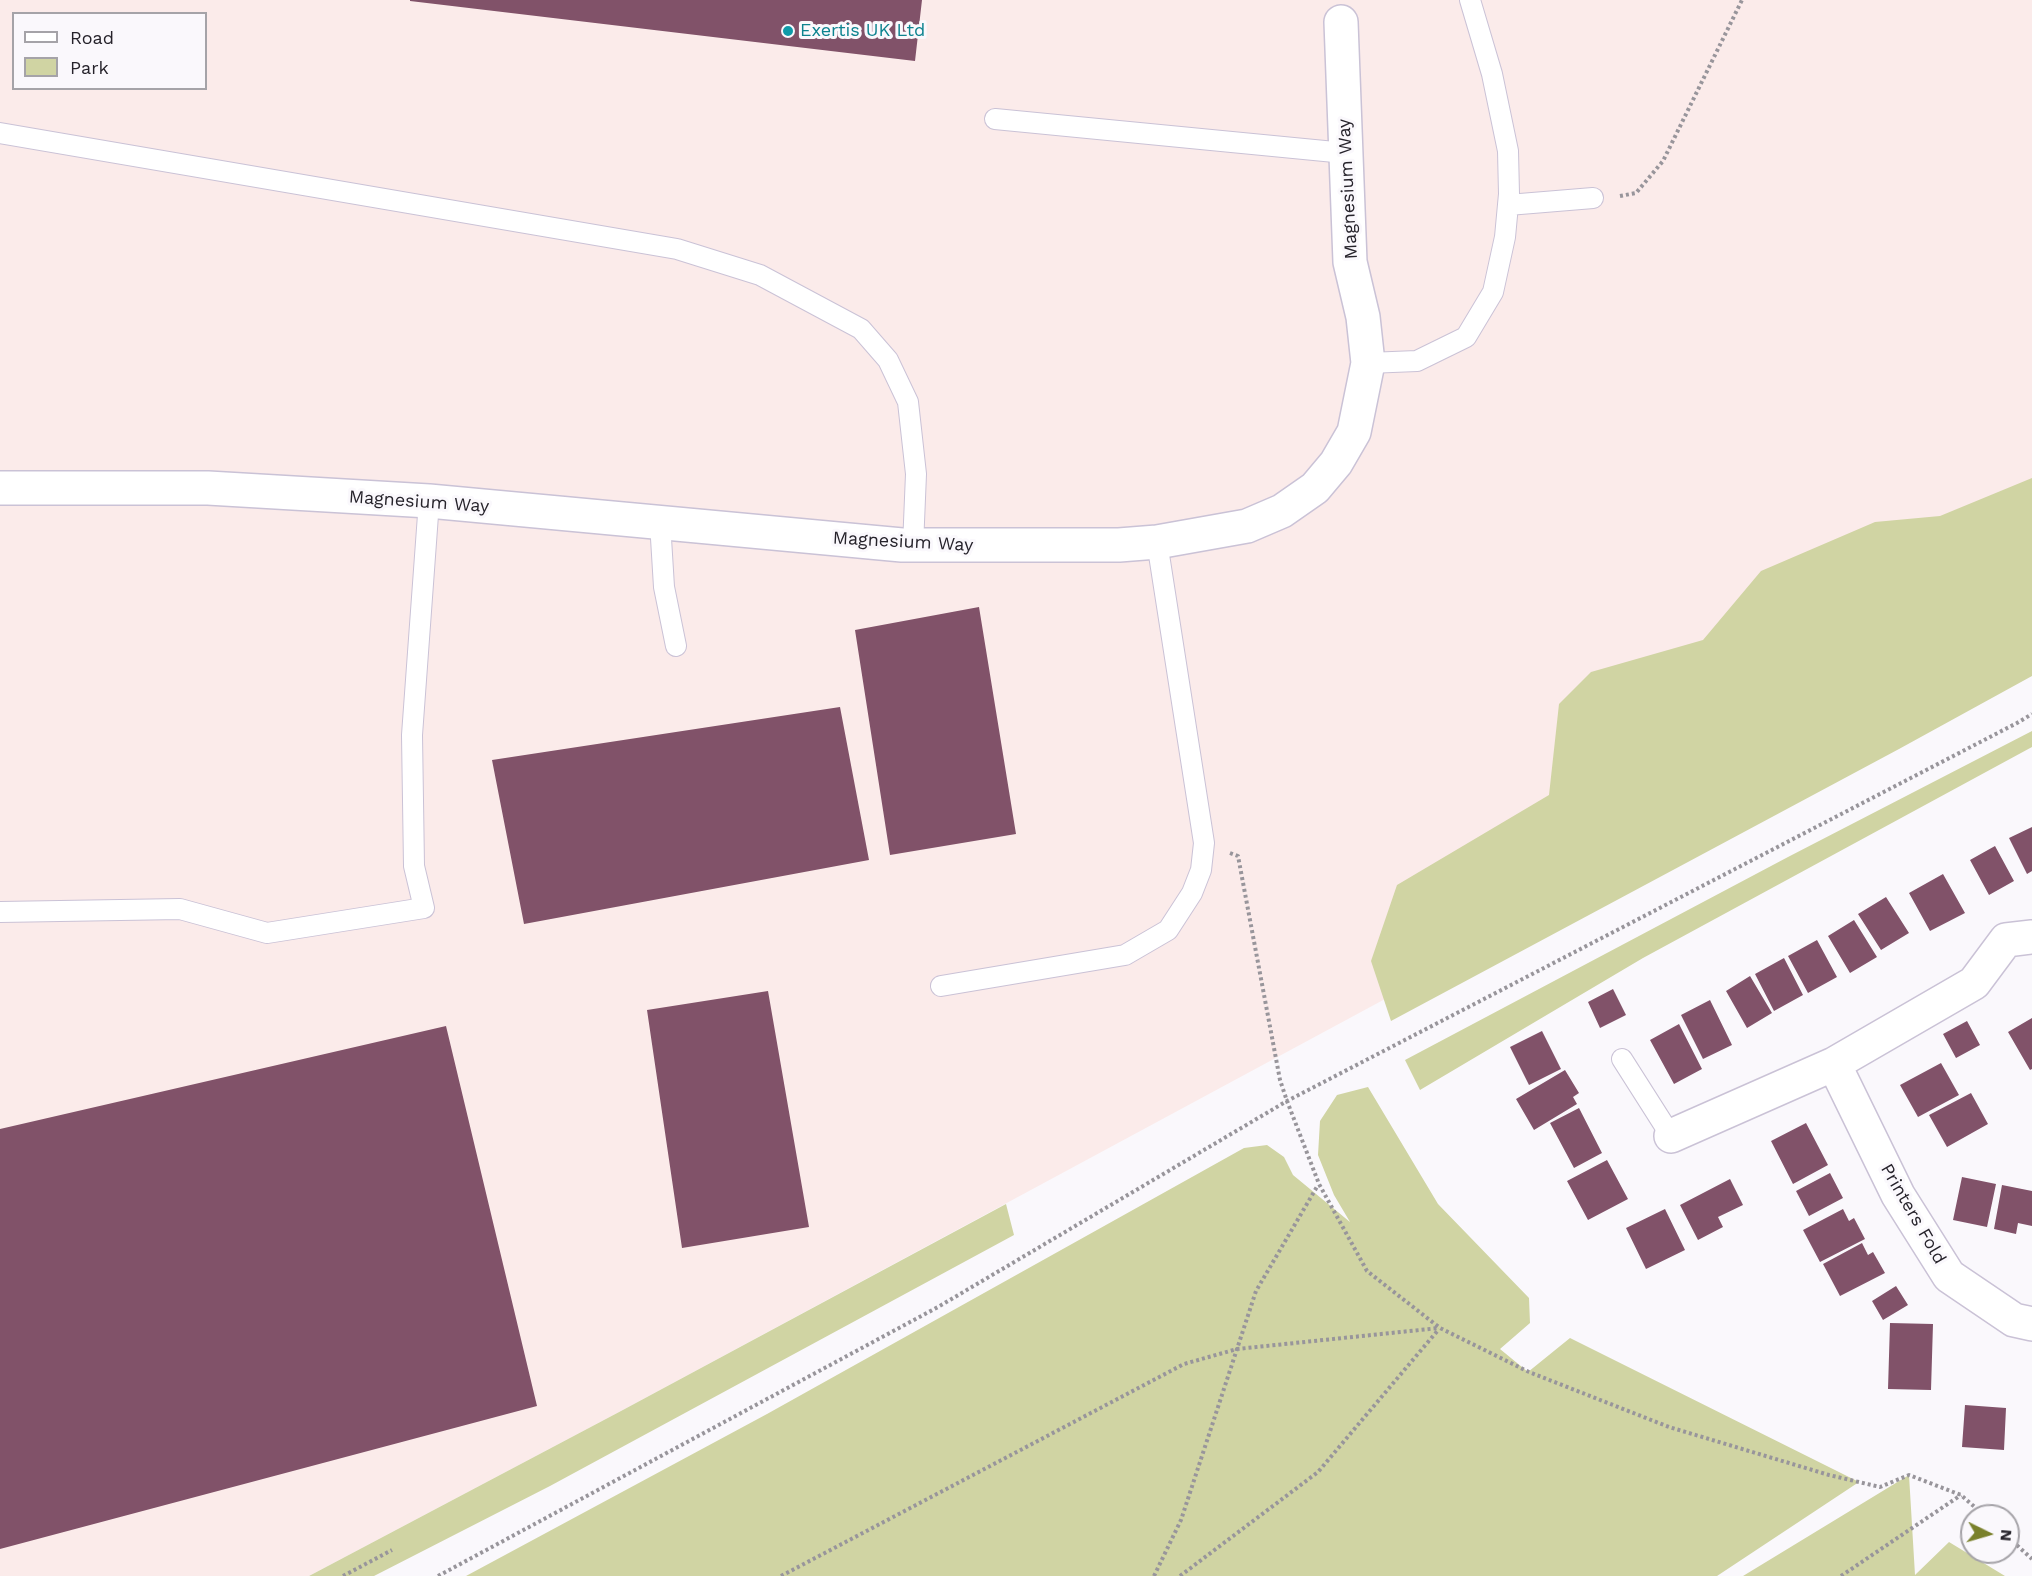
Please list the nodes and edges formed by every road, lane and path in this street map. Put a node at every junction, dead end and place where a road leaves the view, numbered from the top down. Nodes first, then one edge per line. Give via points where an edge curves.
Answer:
1 (1470, 0) edge
2 (1742, 0) edge
3 (1341, 22) dead end
4 (995, 119) dead end
5 (0, 133) edge
6 (1345, 153) junction
7 (1593, 198) joint
8 (1508, 205) junction
9 (1368, 363) junction
10 (0, 488) edge
11 (429, 501) junction
12 (660, 522) junction
13 (1157, 542) junction
14 (913, 546) junction
15 (676, 646) dead end
16 (2032, 714) edge
17 (1204, 843) junction
18 (0, 912) edge
19 (2032, 937) edge
20 (941, 986) dead end
21 (1622, 1059) dead end
22 (1834, 1064) junction
23 (1287, 1101) junction
24 (1671, 1136) joint
25 (1319, 1184) junction
26 (2032, 1324) edge
27 (1440, 1328) junction
28 (1237, 1349) junction
29 (1961, 1495) junction
30 (1971, 1504) edge
31 (2020, 1548) edge
32 (392, 1550) dead end
33 (2032, 1559) edge
34 (343, 1576) edge
35 (438, 1576) edge
36 (781, 1576) edge
37 (1154, 1576) edge
38 (1180, 1576) edge
39 (1841, 1576) edge

1 - 8 lane via 1492,74 1508,151
2 - 7 path via 1664,161 1636,193
3 - 6 street, Magnesium Way
4 - 6 lane
5 - 14 lane via 677,249 760,275 861,329 888,360 908,402 916,474
6 - 9 street, Magnesium Way via 1350,262 1363,317
7 - 8 lane
8 - 9 lane via 1506,237 1493,292 1466,337 1417,360
9 - 13 street, Magnesium Way via 1354,432 1315,488 1282,511 1247,526
10 - 11 street, Magnesium Way via 208,488
11 - 12 street, Magnesium Way
11 - 18 lane via 412,735 414,866 424,908 267,933 180,909
12 - 14 street, Magnesium Way
12 - 15 lane via 664,587
13 - 14 street, Magnesium Way
13 - 17 lane
16 - 23 path
17 - 20 lane via 1201,870 1192,893 1168,930 1125,955
17 - 23 path via 1238,856
19 - 22 street via 2006,940 1974,983
21 - 24 lane
22 - 24 street
22 - 26 street, Printers Fold via 1898,1195 1949,1276 2013,1320
23 - 25 path
23 - 35 path via 938,1307
25 - 27 path via 1367,1271
25 - 28 path via 1256,1291
27 - 28 path
27 - 29 path via 1529,1372 1669,1427 1880,1487 1909,1475
27 - 38 path via 1318,1472
28 - 36 path via 1184,1364
28 - 37 path via 1181,1520
29 - 30 path
29 - 39 path
31 - 33 path
32 - 34 path

